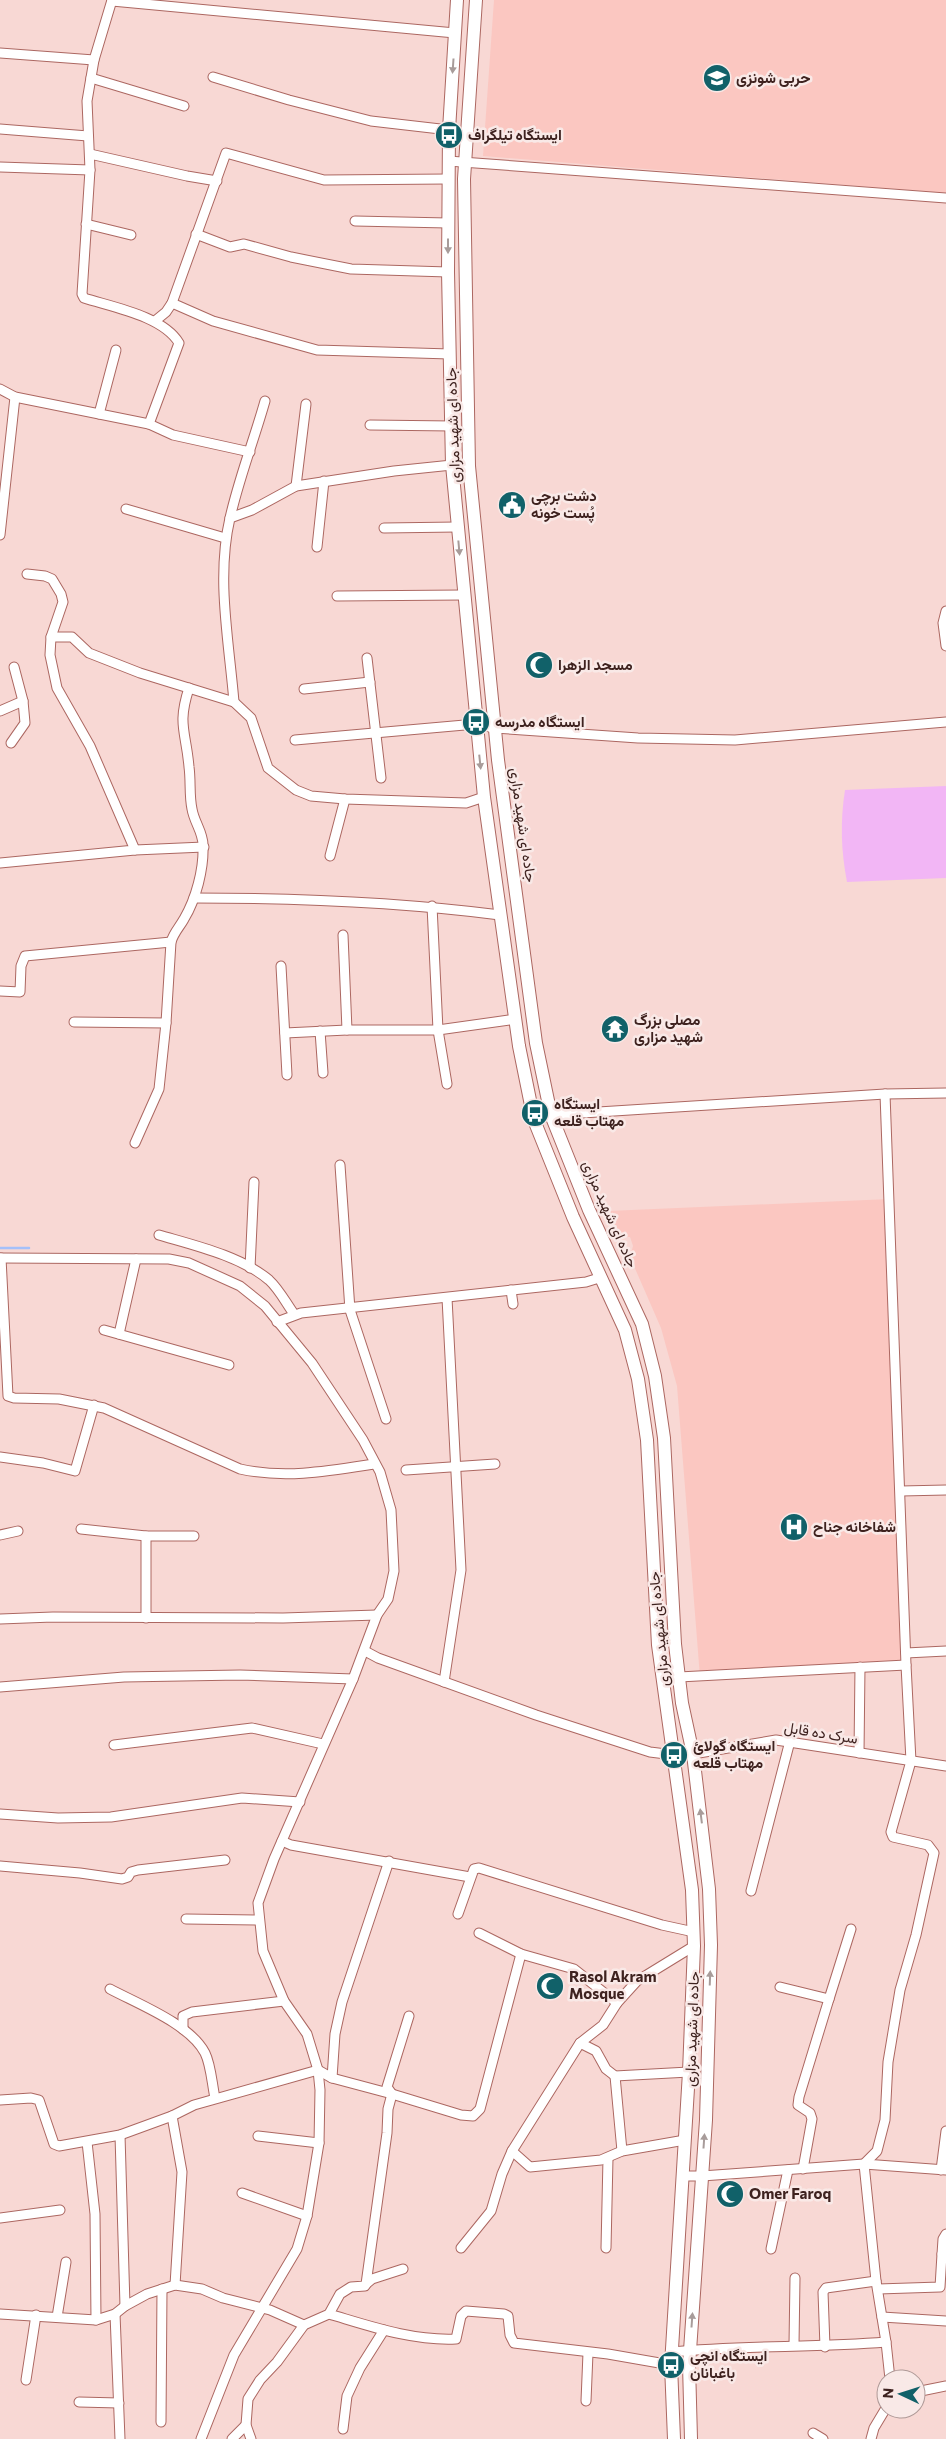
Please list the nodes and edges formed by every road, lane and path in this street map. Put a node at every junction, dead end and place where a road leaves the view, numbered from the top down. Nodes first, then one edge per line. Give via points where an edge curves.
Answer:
1 (457, 0) edge
2 (476, 0) edge
3 (112, 1) edge
4 (455, 33) junction
5 (0, 53) edge
6 (94, 60) junction
7 (214, 77) dead end
8 (91, 78) junction
9 (184, 106) dead end
10 (0, 129) edge
11 (449, 130) junction
12 (88, 136) junction
13 (90, 154) junction
14 (448, 160) junction
15 (465, 162) junction
16 (0, 166) edge
17 (90, 170) junction
18 (448, 179) junction
19 (217, 181) junction
20 (946, 198) edge
21 (355, 222) dead end
22 (448, 223) junction
23 (86, 224) junction
24 (196, 234) junction
25 (130, 235) dead end
26 (448, 272) junction
27 (172, 303) junction
28 (155, 321) junction
29 (116, 350) dead end
30 (450, 354) junction
31 (0, 389) edge
32 (15, 396) junction
33 (265, 401) dead end
34 (306, 404) dead end
35 (98, 414) junction
36 (149, 424) junction
37 (370, 426) dead end
38 (452, 426) junction
39 (250, 452) junction
40 (452, 465) junction
41 (324, 481) junction
42 (296, 486) junction
43 (1, 505) edge
44 (126, 509) dead end
45 (230, 518) junction
46 (457, 527) junction
47 (384, 528) dead end
48 (0, 534) edge
49 (225, 538) junction
50 (317, 546) dead end
51 (27, 574) dead end
52 (463, 595) junction
53 (337, 596) dead end
54 (946, 611) edge
55 (51, 637) junction
56 (946, 646) edge
57 (367, 658) dead end
58 (14, 667) dead end
59 (370, 682) junction
60 (189, 688) junction
61 (304, 689) dead end
62 (23, 700) junction
63 (234, 702) junction
64 (0, 711) edge
65 (946, 722) edge
66 (476, 724) junction
67 (494, 728) junction
68 (376, 732) junction
69 (295, 740) dead end
70 (11, 743) dead end
71 (381, 778) dead end
72 (484, 797) junction
73 (345, 799) junction
74 (204, 847) junction
75 (135, 850) junction
76 (330, 856) dead end
77 (0, 863) edge
78 (194, 898) junction
79 (432, 906) junction
80 (500, 915) junction
81 (343, 935) dead end
82 (171, 942) junction
83 (281, 966) dead end
84 (0, 991) edge
85 (516, 1019) junction
86 (74, 1022) dead end
87 (166, 1023) junction
88 (347, 1030) junction
89 (438, 1030) junction
90 (320, 1031) junction
91 (285, 1033) junction
92 (323, 1073) dead end
93 (287, 1076) dead end
94 (447, 1084) dead end
95 (946, 1093) edge
96 (885, 1094) junction
97 (551, 1115) junction
98 (534, 1120) junction
99 (135, 1143) dead end
100 (340, 1166) dead end
101 (254, 1182) dead end
102 (159, 1235) dead end
103 (0, 1258) edge
104 (136, 1259) junction
105 (250, 1268) junction
106 (599, 1278) junction
107 (511, 1290) junction
108 (447, 1298) junction
109 (514, 1304) dead end
110 (350, 1310) junction
111 (294, 1314) junction
112 (280, 1321) junction
113 (104, 1330) dead end
114 (119, 1334) junction
115 (229, 1365) dead end
116 (94, 1405) junction
117 (386, 1419) dead end
118 (0, 1457) edge
119 (374, 1464) junction
120 (495, 1464) dead end
121 (457, 1465) junction
122 (406, 1470) dead end
123 (946, 1490) edge
124 (901, 1491) junction
125 (81, 1529) dead end
126 (18, 1531) dead end
127 (0, 1535) edge
128 (146, 1536) junction
129 (194, 1536) dead end
130 (669, 1554) junction
131 (654, 1555) junction
132 (377, 1615) junction
133 (146, 1618) junction
134 (0, 1619) edge
135 (946, 1651) edge
136 (906, 1653) junction
137 (370, 1654) junction
138 (906, 1665) junction
139 (860, 1667) junction
140 (679, 1677) junction
141 (353, 1678) junction
142 (444, 1682) junction
143 (0, 1687) edge
144 (790, 1741) junction
145 (323, 1744) junction
146 (114, 1745) dead end
147 (859, 1753) junction
148 (693, 1754) junction
149 (674, 1755) junction
150 (911, 1761) junction
151 (946, 1766) edge
152 (300, 1802) junction
153 (0, 1814) edge
154 (287, 1843) junction
155 (225, 1860) dead end
156 (389, 1861) junction
157 (0, 1866) edge
158 (470, 1877) junction
159 (751, 1891) dead end
160 (458, 1914) dead end
161 (186, 1919) dead end
162 (259, 1920) junction
163 (851, 1929) dead end
164 (694, 1932) junction
165 (479, 1933) dead end
166 (694, 1946) junction
167 (521, 1954) junction
168 (780, 1988) dead end
169 (110, 1989) dead end
170 (829, 2000) junction
171 (284, 2001) junction
172 (617, 2003) junction
173 (409, 2016) dead end
174 (182, 2029) junction
175 (580, 2043) junction
176 (318, 2070) junction
177 (689, 2072) junction
178 (615, 2076) junction
179 (330, 2077) junction
180 (392, 2094) junction
181 (215, 2098) junction
182 (0, 2100) edge
183 (172, 2116) junction
184 (946, 2131) edge
185 (120, 2135) junction
186 (258, 2136) dead end
187 (685, 2140) junction
188 (87, 2142) junction
189 (319, 2143) junction
190 (622, 2151) junction
191 (512, 2152) junction
192 (608, 2158) junction
193 (864, 2164) junction
194 (803, 2169) junction
195 (788, 2170) junction
196 (943, 2170) edge
197 (684, 2176) junction
198 (702, 2176) junction
199 (242, 2193) dead end
200 (60, 2210) dead end
201 (307, 2216) junction
202 (0, 2218) edge
203 (946, 2234) edge
204 (461, 2248) dead end
205 (606, 2248) dead end
206 (771, 2249) dead end
207 (944, 2254) edge
208 (66, 2262) dead end
209 (403, 2270) dead end
210 (795, 2278) dead end
211 (366, 2284) junction
212 (175, 2285) junction
213 (877, 2285) junction
214 (162, 2289) junction
215 (125, 2306) junction
216 (266, 2309) junction
217 (0, 2314) edge
218 (115, 2314) junction
219 (329, 2314) junction
220 (36, 2316) junction
221 (57, 2317) junction
222 (882, 2317) junction
223 (96, 2320) junction
224 (946, 2321) edge
225 (304, 2325) junction
226 (384, 2330) junction
227 (886, 2342) junction
228 (794, 2346) junction
229 (825, 2347) junction
230 (690, 2350) junction
231 (588, 2353) junction
232 (672, 2358) junction
233 (889, 2369) edge
234 (26, 2380) dead end
235 (946, 2386) edge
236 (926, 2390) edge
237 (586, 2401) dead end
238 (78, 2402) dead end
239 (120, 2403) junction
240 (879, 2419) edge
241 (161, 2422) dead end
242 (246, 2425) junction
243 (343, 2429) dead end
244 (813, 2433) dead end
245 (120, 2439) edge
246 (201, 2439) edge
247 (232, 2439) edge
248 (251, 2439) edge
249 (674, 2439) edge
250 (691, 2439) edge
251 (823, 2439) edge
252 (872, 2439) edge

1 - 4 main road, جاده ای شهید مزاری
2 - 15 main road, جاده ای شهید مزاری
3 - 4 street
3 - 6 street
4 -> 11 main road, جاده ای شهید مزاری
5 - 6 street
6 - 8 street
7 - 11 street via 371,120
8 - 9 street
8 - 12 street via 87,101
10 - 12 street
11 - 14 main road, جاده ای شهید مزاری
12 - 13 street
13 - 17 street
13 - 19 street
14 - 15 street
14 - 18 main road, جاده ای شهید مزاری
15 - 20 street
15 - 67 main road, جاده ای شهید مزاری via 469,466
16 - 17 street
17 - 23 street
18 - 19 street via 324,180 226,152
18 - 22 main road, جاده ای شهید مزاری
19 - 24 street
21 - 22 street
22 -> 26 main road, جاده ای شهید مزاری
23 - 25 street
23 - 28 street via 82,296
24 - 26 street via 230,247 244,244 351,268
24 - 27 street
26 - 30 main road, جاده ای شهید مزاری
27 - 28 street
27 - 30 street via 213,321 317,350
28 - 36 street via 174,335 178,343
29 - 35 street
30 - 38 main road, جاده ای شهید مزاری
31 - 32 street
32 - 35 street
32 - 43 street
33 - 39 street
34 - 42 street
35 - 36 street
36 - 39 street via 173,435
37 - 38 street
38 - 40 main road, جاده ای شهید مزاری
39 - 45 street via 243,465
40 - 41 street
40 - 46 main road, جاده ای شهید مزاری
41 - 42 street
41 - 50 street
42 - 45 street
43 - 48 street
44 - 49 street
45 - 49 street
46 - 47 street
46 -> 52 main road, جاده ای شهید مزاری
49 - 63 street via 223,592
51 - 55 street via 52,579 62,594 63,602
52 - 53 street
52 - 66 main road, جاده ای شهید مزاری
54 - 56 street via 943,623
55 - 60 street via 72,637 89,653
55 - 75 street via 50,655 57,688 90,746
57 - 59 street
58 - 62 street
59 - 61 street
59 - 68 street
60 - 63 street
60 - 74 street via 181,723 189,766 192,810
62 - 64 street
62 - 70 street via 25,723
63 - 73 street via 251,718 268,768 296,790 311,796
65 - 67 street via 735,740 638,738
66 - 67 street
66 - 68 street
66 -> 72 main road, جاده ای شهید مزاری
67 - 97 main road, جاده ای شهید مزاری via 536,1043
68 - 69 street
68 - 71 street
72 - 73 street via 466,803
72 - 80 main road, جاده ای شهید مزاری
73 - 76 street
74 - 75 street
74 - 78 street
75 - 77 street
78 - 79 street
78 - 82 street via 184,920 174,930
79 - 80 street
79 - 89 street
80 - 85 main road, جاده ای شهید مزاری
81 - 88 street
82 - 84 street via 25,956 21,966 20,992
82 - 87 street
83 - 91 street
85 - 89 street
85 - 98 main road, جاده ای شهید مزاری
86 - 87 street
87 - 99 street via 159,1089
88 - 89 street
88 - 90 street
89 - 94 street
90 - 91 street
90 - 92 street
91 - 93 street
95 - 96 street
96 - 97 street
96 - 124 street
97 - 98 street
97 - 130 main road, جاده ای شهید مزاری via 589,1210 642,1324 655,1376 664,1438
98 - 106 main road, جاده ای شهید مزاری
100 - 110 street
101 - 105 street
102 - 105 street via 209,1250
103 - 104 street
103 - 116 street via 8,1396
104 - 112 street via 169,1259 214,1273 240,1286
104 - 114 street
105 - 111 street via 270,1280
106 - 107 street
106 - 131 main road, جاده ای شهید مزاری via 625,1330 638,1379 647,1440
107 - 108 street
107 - 109 street
108 - 110 street
108 - 121 street
110 - 111 street
110 - 117 street
111 - 112 street
112 - 119 street via 363,1440
113 - 114 street
114 - 115 street
116 - 118 street via 75,1471
116 - 119 street via 240,1469 260,1474 314,1474
119 - 132 street via 385,1485 391,1510 394,1571 388,1599
120 - 121 street
121 - 122 street
121 - 142 street via 462,1570
123 - 124 street
124 - 136 street
125 - 128 street
126 - 127 street
128 - 129 street
128 - 133 street
130 - 131 main road
130 - 140 main road, جاده ای شهید مزاری
131 - 149 main road, جاده ای شهید مزاری via 658,1645
132 - 133 street
132 - 137 street
133 - 134 street
135 - 136 street
136 - 138 street
137 - 141 street
137 - 142 street
138 - 139 street
138 - 150 street
139 - 140 street
139 - 147 street
140 - 148 main road, جاده ای شهید مزاری
141 - 143 street via 240,1675 124,1677
141 - 145 street
142 - 149 street via 640,1749
144 - 147 street, سرک ده قابل
144 - 148 street, سرک ده قابل via 776,1740
144 - 159 street
145 - 146 street via 252,1728
145 - 152 street
147 - 150 street, سرک ده قابل
198 -> 148 main road, جاده ای شهید مزاری via 711,1946 709,1889
149 - 164 main road, جاده ای شهید مزاری via 692,1890
150 - 151 street, سرک ده قابل
150 - 193 street via 891,1835 928,1845 934,1853 916,1936 900,1990 888,2062 885,2120 877,2151
152 - 153 street via 242,1798 111,1817
152 - 154 street
154 - 156 street
154 - 162 street via 260,1895
155 - 157 street via 138,1870 122,1879
156 - 158 street
156 - 179 street via 342,2002
158 - 160 street
158 - 164 street via 474,1869 480,1868
161 - 162 street
162 - 171 street via 263,1951
163 - 170 street
164 - 166 main road, جاده ای شهید مزاری
165 - 167 street
166 - 172 street via 637,1981
166 - 177 main road, جاده ای شهید مزاری
167 - 172 street via 574,1969
167 - 180 street via 480,2109 473,2116 461,2116
168 - 170 street
169 - 174 street
170 - 194 street via 799,2097 798,2105 810,2113 812,2119
171 - 174 street via 192,2012 183,2016
171 - 176 street via 307,2034
172 - 175 street via 603,2025
173 - 180 street via 387,2087
174 - 181 street via 205,2053
175 - 178 street via 596,2051 606,2069
175 - 191 street
176 - 179 street
176 - 181 street
176 - 189 street
177 - 178 street
177 - 187 main road, جاده ای شهید مزاری
178 - 190 street
179 - 180 street
180 - 211 street
181 - 183 street
182 - 188 street via 39,2100 54,2144
183 - 185 street
183 - 212 street via 182,2172
184 - 196 street
185 - 188 street
185 - 215 street
186 - 189 street
187 - 190 street
187 - 197 main road, جاده ای شهید مزاری
188 - 223 street via 95,2214
189 - 201 street
190 - 192 street
191 - 192 street via 530,2167
191 - 204 street via 491,2211
192 - 205 street
193 - 194 street
193 - 196 street
193 - 213 street
194 - 195 street
195 - 198 street
195 - 206 street
197 - 198 street
197 - 232 main road, جاده ای شهید مزاری
230 -> 198 main road, جاده ای شهید مزاری
199 - 201 street
200 - 202 street
201 - 216 street via 297,2249
203 - 207 street
207 - 213 street via 940,2287
208 - 221 street
209 - 211 street via 372,2278
210 - 228 street
211 - 219 street via 351,2287 340,2294
212 - 214 street
212 - 216 street via 202,2289
213 - 222 street
213 - 229 street via 826,2288 823,2292
214 - 215 street
214 - 241 street
215 - 218 street
216 - 225 street
216 - 246 street via 234,2354
217 - 220 street
218 - 223 street
218 - 239 street
219 - 225 street
219 - 226 street
220 - 221 street
220 - 234 street
221 - 223 street
222 - 224 street
222 - 227 street
225 - 242 street via 248,2399
226 - 231 street via 439,2340 456,2339 461,2316 466,2311 504,2314 508,2316 514,2343
226 - 243 street via 347,2396
227 - 229 street
227 - 233 street
228 - 229 street
228 - 230 street
230 - 232 street
230 - 250 main road, جاده ای شهید مزاری
231 - 232 street
231 - 237 street
232 - 249 main road, جاده ای شهید مزاری
235 - 236 street
238 - 239 street
239 - 245 street
240 - 252 street
242 - 247 street
242 - 248 street
244 - 251 street

